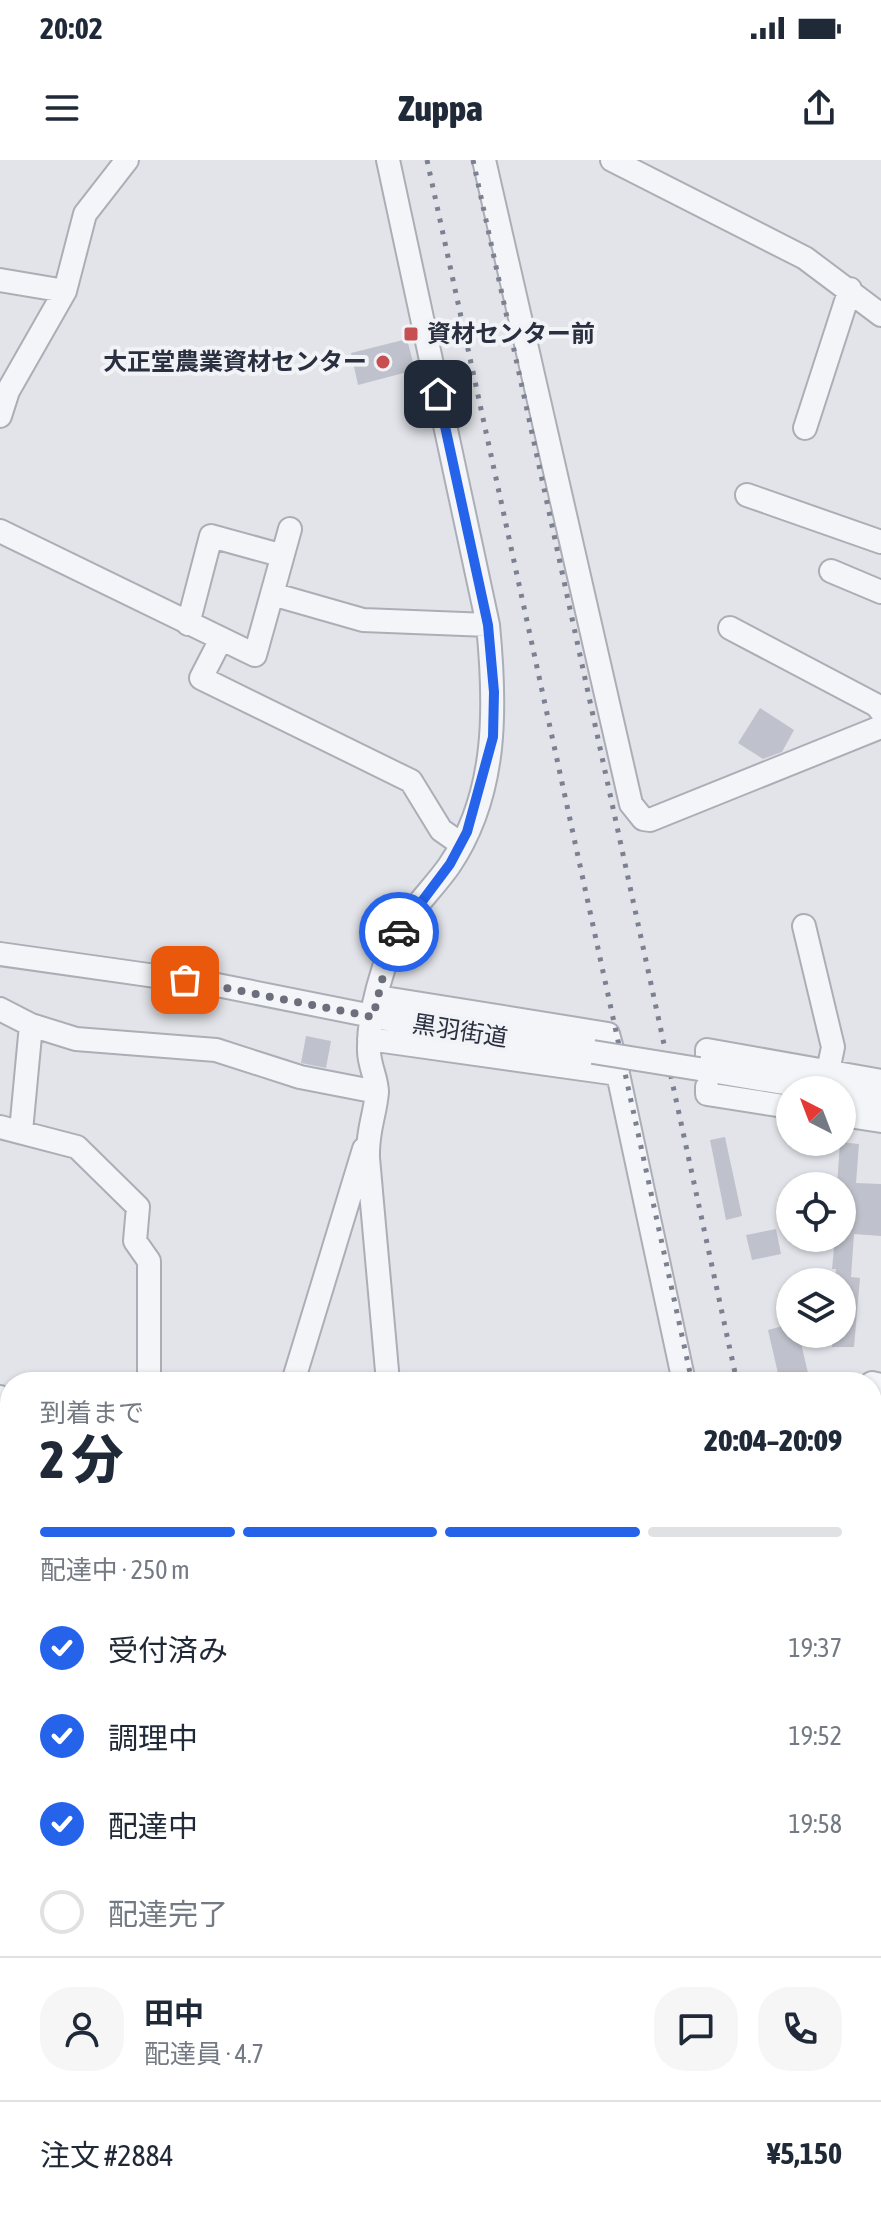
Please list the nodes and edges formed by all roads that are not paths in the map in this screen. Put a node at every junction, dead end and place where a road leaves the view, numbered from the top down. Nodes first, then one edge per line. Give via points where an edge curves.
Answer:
1 (127, 160) edge
2 (388, 160) edge
3 (484, 160) edge
4 (612, 160) edge
5 (0, 280) edge
6 (850, 289) junction
7 (65, 291) junction
8 (881, 315) edge
9 (0, 416) edge
10 (805, 428) dead end
11 (747, 495) dead end
12 (290, 529) dead end
13 (0, 531) edge
14 (881, 542) edge
15 (280, 555) junction
16 (831, 571) dead end
17 (881, 592) edge
18 (272, 594) junction
19 (188, 624) junction
20 (488, 625) junction
21 (730, 628) dead end
22 (220, 641) junction
23 (881, 711) edge
24 (881, 727) edge
25 (461, 844) junction
26 (804, 926) dead end
27 (0, 954) edge
28 (0, 1009) edge
29 (373, 1017) junction
30 (31, 1025) junction
31 (704, 1072) junction
32 (618, 1074) junction
33 (828, 1076) edge
34 (776, 1077) edge
35 (856, 1081) edge
36 (881, 1081) edge
37 (377, 1092) junction
38 (856, 1095) edge
39 (881, 1099) edge
40 (776, 1105) edge
41 (856, 1117) edge
42 (881, 1121) edge
43 (10, 1129) edge
44 (368, 1140) junction
45 (149, 1372) edge
46 (296, 1372) edge
47 (387, 1372) edge
48 (682, 1372) edge

1 - 7 street via 85,214
2 - 20 street
3 - 24 street via 631,804 650,820
4 - 6 street via 793,251
5 - 7 street
6 - 8 street
6 - 10 street
7 - 9 street via 8,391
11 - 14 street
12 - 15 street
13 - 19 street
15 - 18 street
15 - 19 street via 211,536
16 - 17 street
18 - 20 street via 363,620
18 - 22 street via 255,655
19 - 22 street
20 - 25 street via 493,737
21 - 23 street
22 - 25 street via 201,678 411,781 441,830
25 - 29 street via 390,948
26 - 33 street via 833,1047
27 - 29 street, 黒羽街道 via 212,984
28 - 30 street
29 - 31 street, 黒羽街道, bridge
29 - 32 street
29 - 32 street via 608,1034
29 - 37 street
30 - 37 street via 76,1039 216,1050 300,1077
30 - 43 street
31 - 34 street, 黒羽街道
31 - 40 street via 707,1094
32 - 48 street
35 - 36 street, 黒羽街道
37 - 44 street
38 - 39 street
41 - 42 street
43 - 45 street via 77,1147 138,1207 135,1241 149,1261
44 - 46 street
44 - 47 street

